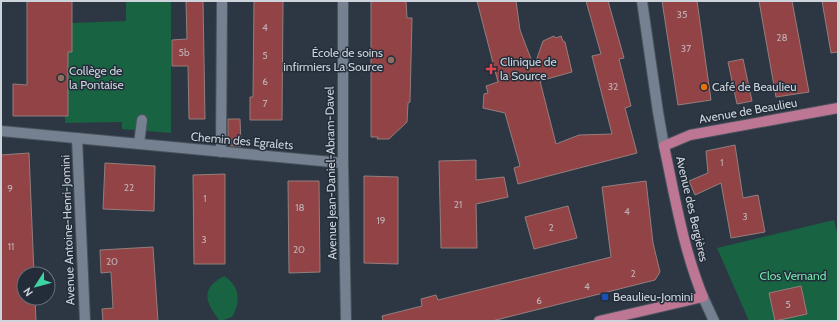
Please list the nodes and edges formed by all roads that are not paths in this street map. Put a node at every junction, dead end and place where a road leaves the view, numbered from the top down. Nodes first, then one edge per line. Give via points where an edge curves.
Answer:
1 (222, 1) edge
2 (343, 1) edge
3 (642, 1) edge
4 (838, 108) edge
5 (142, 120) dead end
6 (1, 131) edge
7 (77, 138) junction
8 (139, 144) junction
9 (664, 146) junction
10 (221, 152) junction
11 (343, 163) junction
12 (703, 297) junction
13 (84, 321) edge
14 (346, 321) edge
15 (599, 321) edge
16 (714, 321) edge

1 - 10 street
2 - 11 street, Avenue Jean-Daniel-Abram-Davel
3 - 9 street
4 - 9 main road, Avenue de Beaulieu via 690,135
5 - 8 street
6 - 7 street, Chemin des Egralets
7 - 8 street, Chemin des Egralets
7 - 13 street, Avenue Antoine-Henri-Jomini
8 - 10 street, Chemin des Egralets
9 - 12 main road, Avenue des Bergières via 684,242
10 - 11 street, Chemin des Egralets
11 - 14 street, Avenue Jean-Daniel-Abram-Davel
12 - 15 main road
12 - 16 street, Avenue des Bergières

